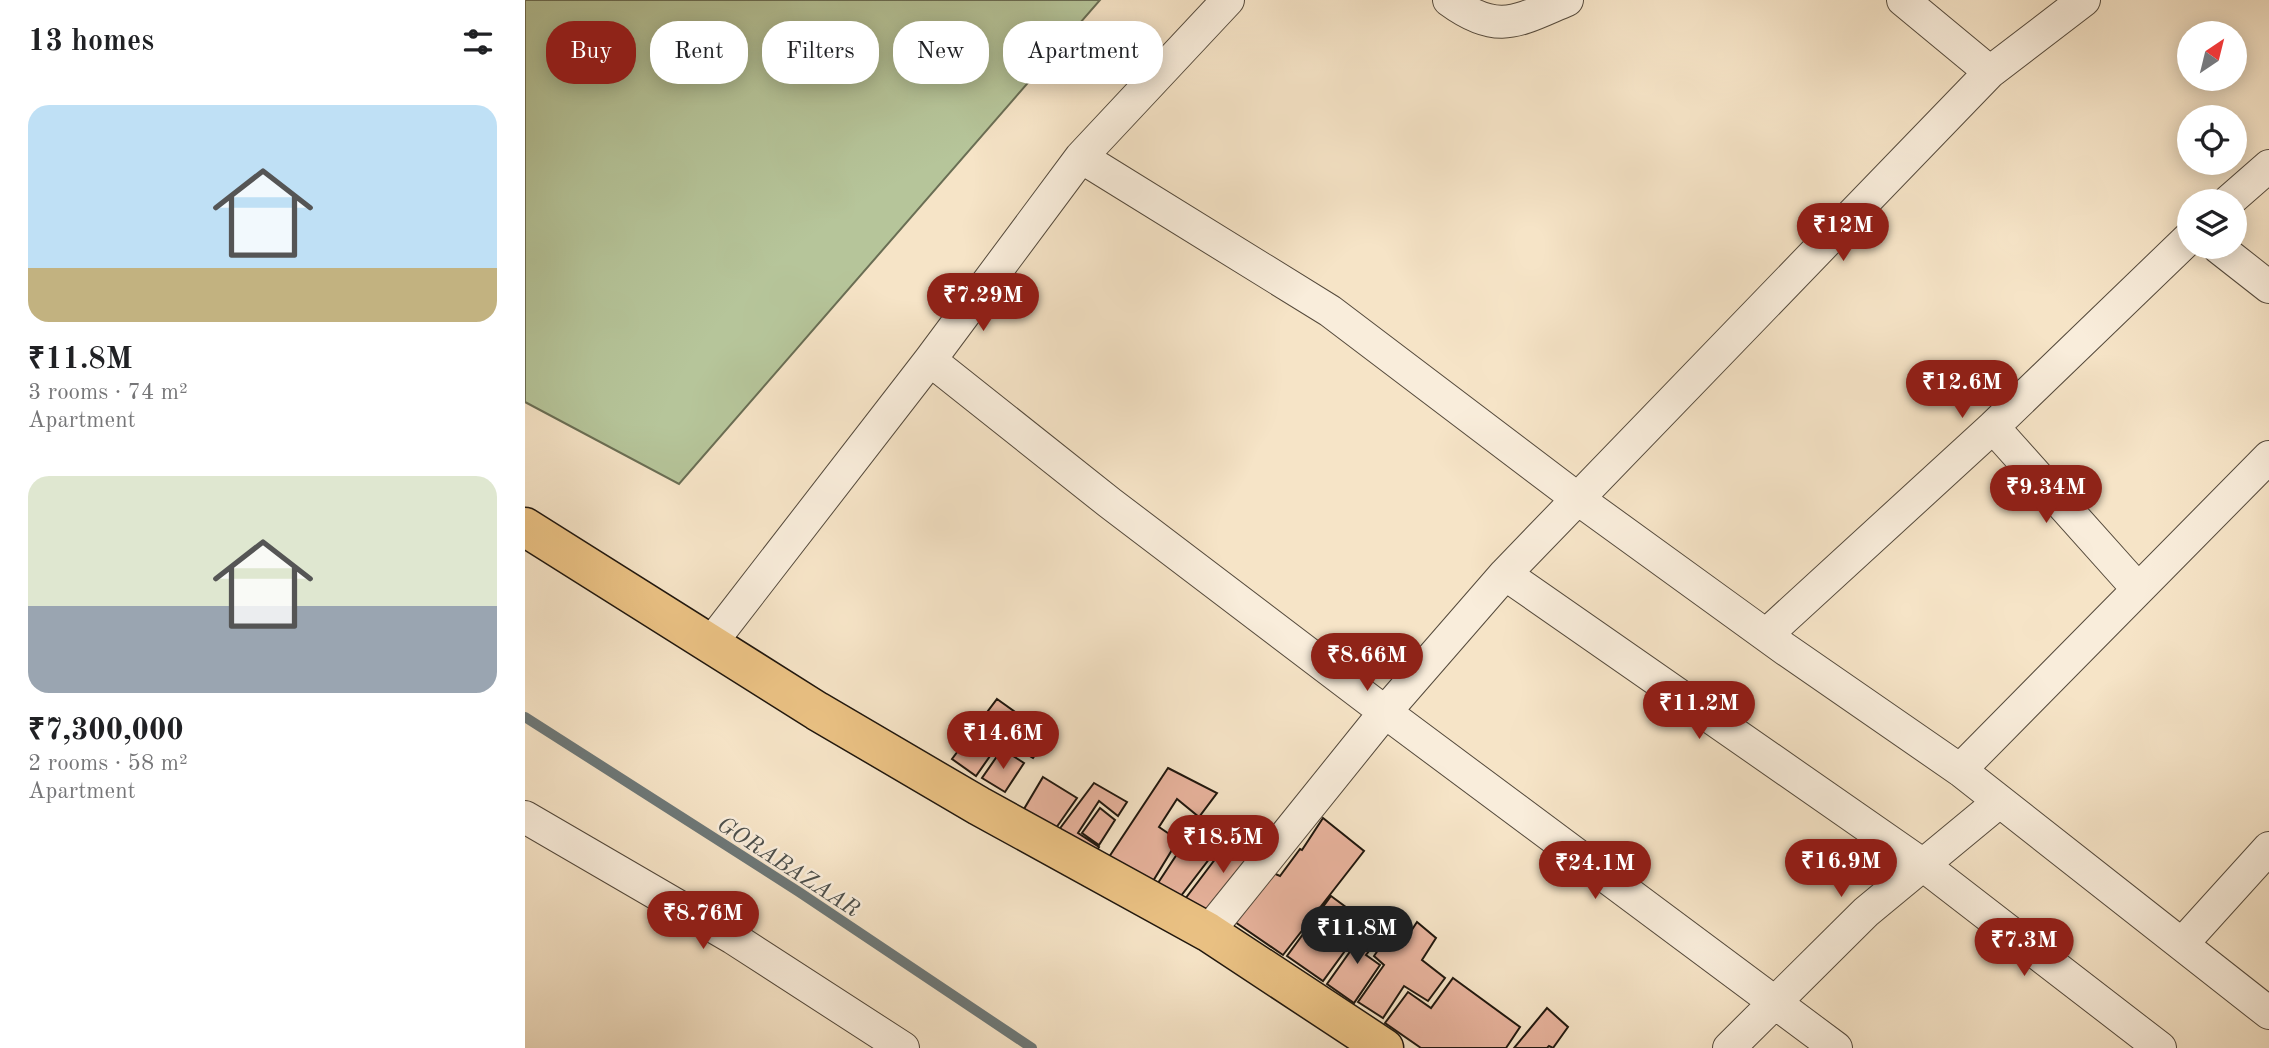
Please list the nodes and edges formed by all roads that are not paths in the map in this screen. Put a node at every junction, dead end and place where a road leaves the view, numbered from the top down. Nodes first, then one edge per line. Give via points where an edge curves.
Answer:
1 (1228, 0) edge
2 (1449, 0) edge
3 (1567, 0) edge
4 (1903, 0) edge
5 (2084, 0) edge
6 (1990, 72) junction
7 (1081, 157) junction
8 (2269, 166) edge
9 (2243, 189) edge
10 (2177, 250) edge
11 (2234, 259) edge
12 (2269, 286) edge
13 (930, 360) junction
14 (1993, 427) junction
15 (2267, 463) edge
16 (1578, 499) junction
17 (525, 527) edge
18 (1505, 574) junction
19 (2137, 588) junction
20 (1766, 635) junction
21 (711, 643) junction
22 (1385, 712) junction
23 (1960, 770) junction
24 (1999, 802) junction
25 (525, 817) edge
26 (2269, 848) edge
27 (1923, 865) junction
28 (1208, 932) junction
29 (2182, 944) junction
30 (1776, 1001) junction
31 (2269, 1013) edge
32 (902, 1048) edge
33 (1384, 1048) edge
34 (1729, 1048) edge
35 (1836, 1048) edge
36 (2159, 1048) edge

1 - 7 street
2 - 3 street via 1479,18 1497,22 1519,21
4 - 6 street
5 - 6 street
6 - 16 street
7 - 13 street
7 - 16 street via 1330,311
8 - 9 street
10 - 14 street
11 - 12 street
13 - 21 street
13 - 22 street
14 - 19 street
14 - 20 street
15 - 19 street
16 - 18 street
16 - 20 street
17 - 21 main road
18 - 22 street
18 - 27 street
19 - 23 street
20 - 23 street
21 - 28 main road via 979,806
22 - 28 street
22 - 30 street
23 - 24 street
24 - 27 street
24 - 29 street
25 - 32 street via 733,938
26 - 29 street
27 - 30 street via 1866,912
27 - 36 street
28 - 33 main road
29 - 31 street
30 - 34 street
30 - 35 street

